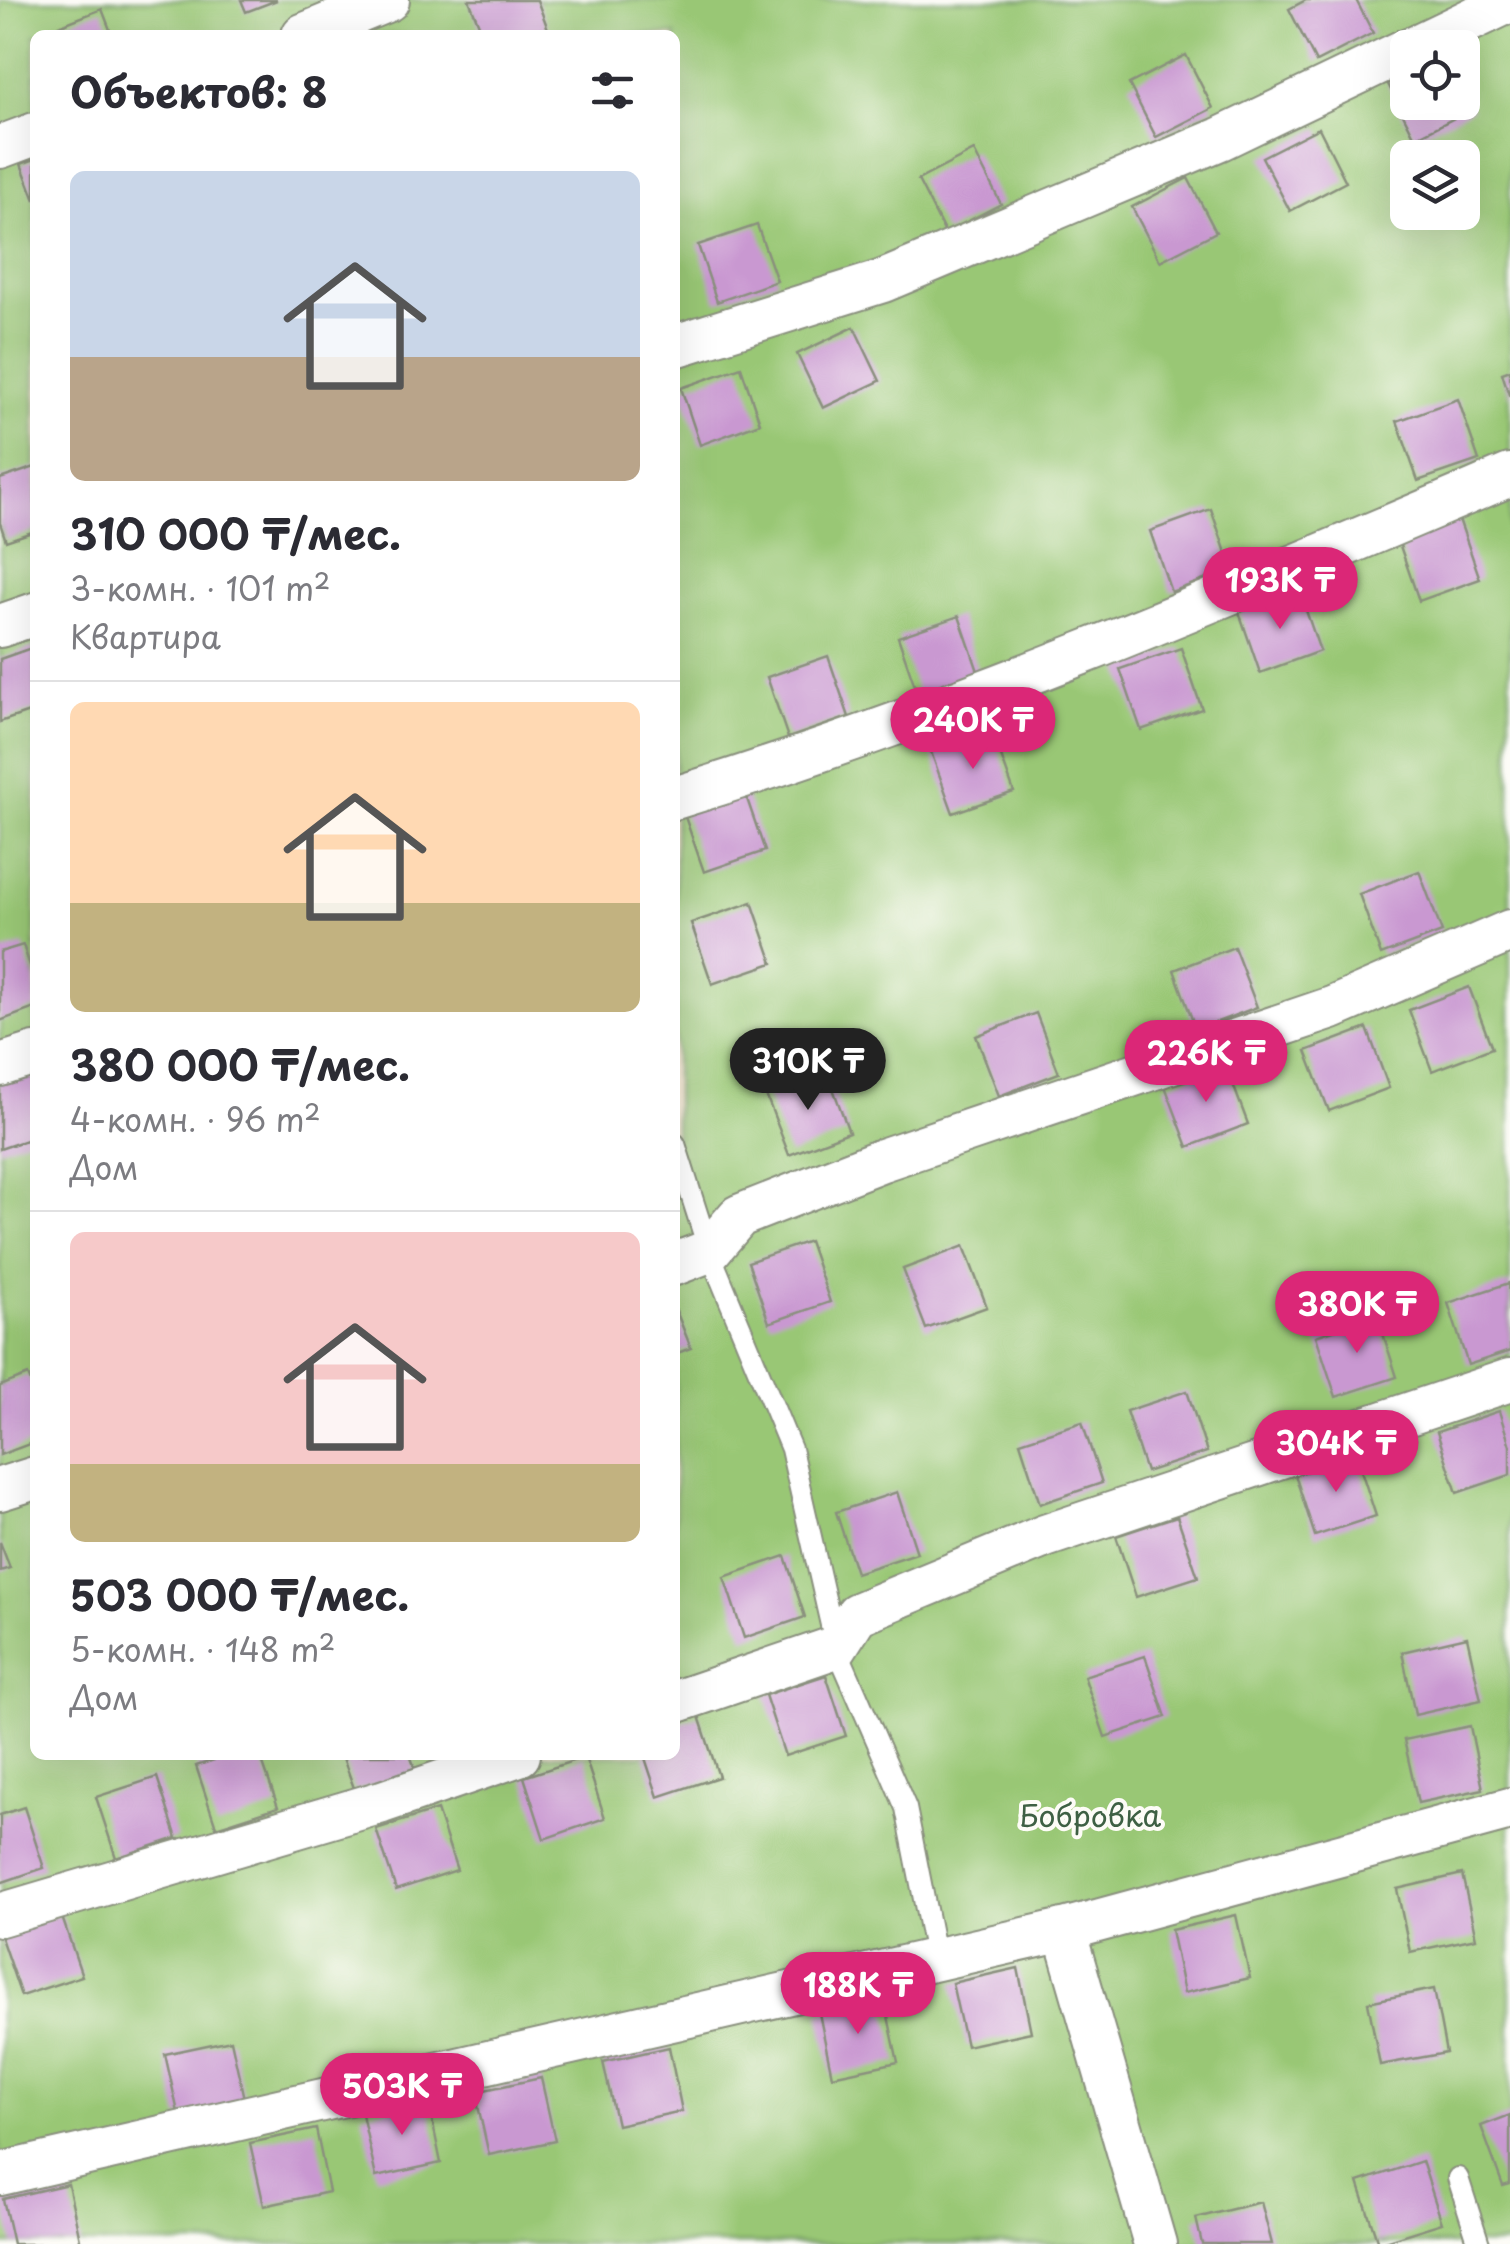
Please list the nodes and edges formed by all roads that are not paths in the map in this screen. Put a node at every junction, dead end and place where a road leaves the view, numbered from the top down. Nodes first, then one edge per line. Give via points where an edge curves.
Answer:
1 (388, 0) edge
2 (1510, 1) edge
3 (315, 30) edge
4 (1448, 30) edge
5 (1390, 57) edge
6 (30, 136) edge
7 (0, 147) edge
8 (680, 344) edge
9 (1510, 476) edge
10 (30, 616) edge
11 (0, 626) edge
12 (680, 796) edge
13 (1510, 930) edge
14 (30, 1056) edge
15 (0, 1065) edge
16 (680, 1178) edge
17 (692, 1258) edge
18 (1510, 1380) edge
19 (30, 1479) edge
20 (0, 1488) edge
21 (836, 1648) junction
22 (680, 1700) edge
23 (505, 1760) edge
24 (1510, 1809) edge
25 (0, 1915) edge
26 (1064, 1930) junction
27 (936, 1960) junction
28 (0, 2174) edge
29 (1458, 2178) dead end
30 (1154, 2244) edge
31 (1479, 2244) edge

1 - 3 street
2 - 4 street
5 - 8 street via 1220,138 883,281
6 - 7 street
9 - 12 street via 1099,649 800,760
10 - 11 street
13 - 17 street via 1332,1008 882,1160 739,1216
14 - 15 street
16 - 17 lane
17 - 21 lane via 792,1449
18 - 21 street via 1045,1536 857,1614
19 - 20 street
21 - 22 street
21 - 27 lane via 906,1808
23 - 25 street
24 - 26 street
26 - 27 street
26 - 30 street
27 - 28 street
29 - 31 lane

